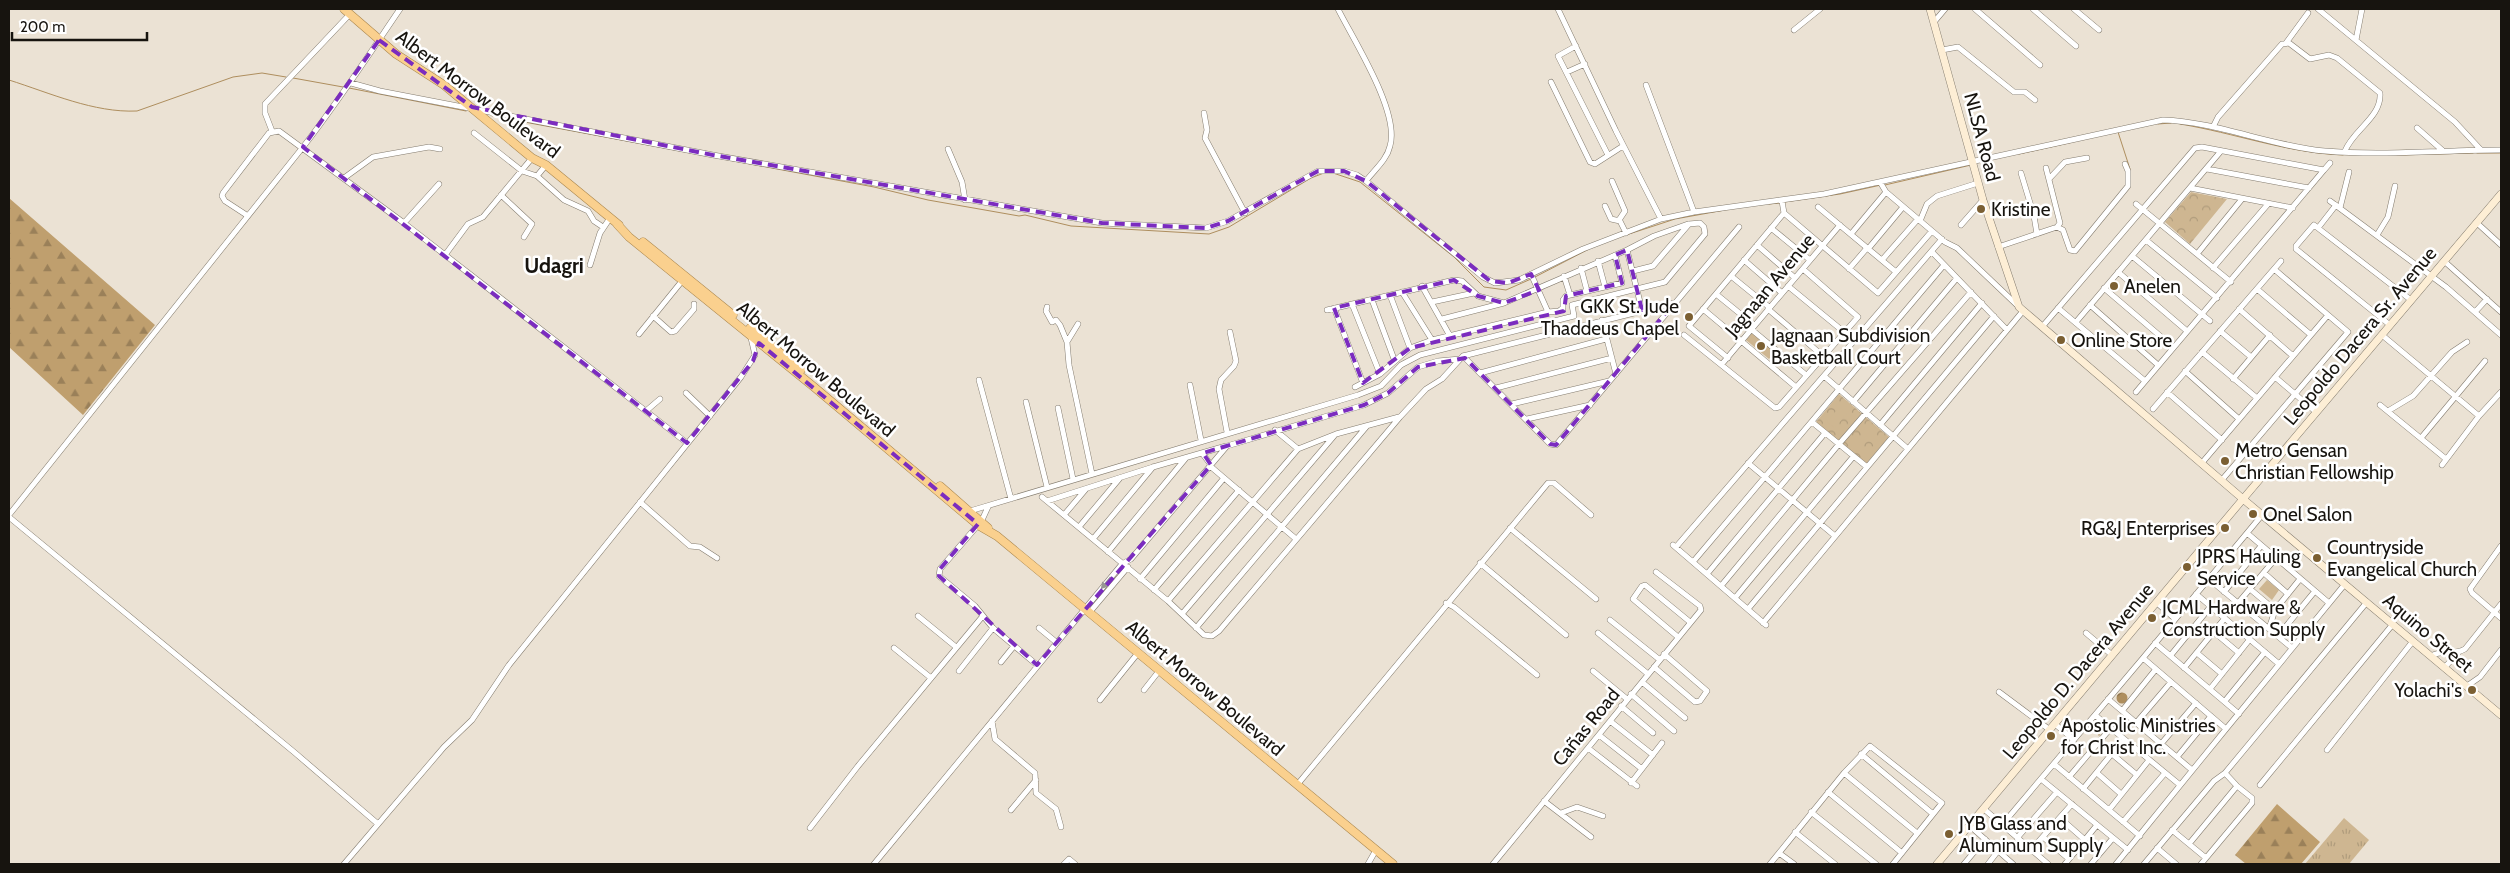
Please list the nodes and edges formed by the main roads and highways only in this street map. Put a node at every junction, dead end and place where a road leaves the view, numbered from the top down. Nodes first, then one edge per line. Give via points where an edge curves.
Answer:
1 (1930, 9) edge
2 (347, 11) edge
3 (2501, 194) edge
4 (617, 224) junction
5 (2243, 499) junction
6 (980, 522) junction
7 (2501, 715) edge
8 (1394, 864) edge
9 (1937, 864) edge

1 - 5 main road, NLSA Road via 1983,200 2021,309
2 - 4 highway, Albert Morrow Boulevard via 378,40 444,85
3 - 5 main road, Leopoldo Dacera Sr. Avenue
4 - 6 highway, Albert Morrow Boulevard via 682,281
4 - 6 highway, Albert Morrow Boulevard via 763,339
5 - 7 main road, Aquino Street
5 - 9 main road, Leopoldo D. Dacera Avenue
6 - 8 highway, Albert Morrow Boulevard

